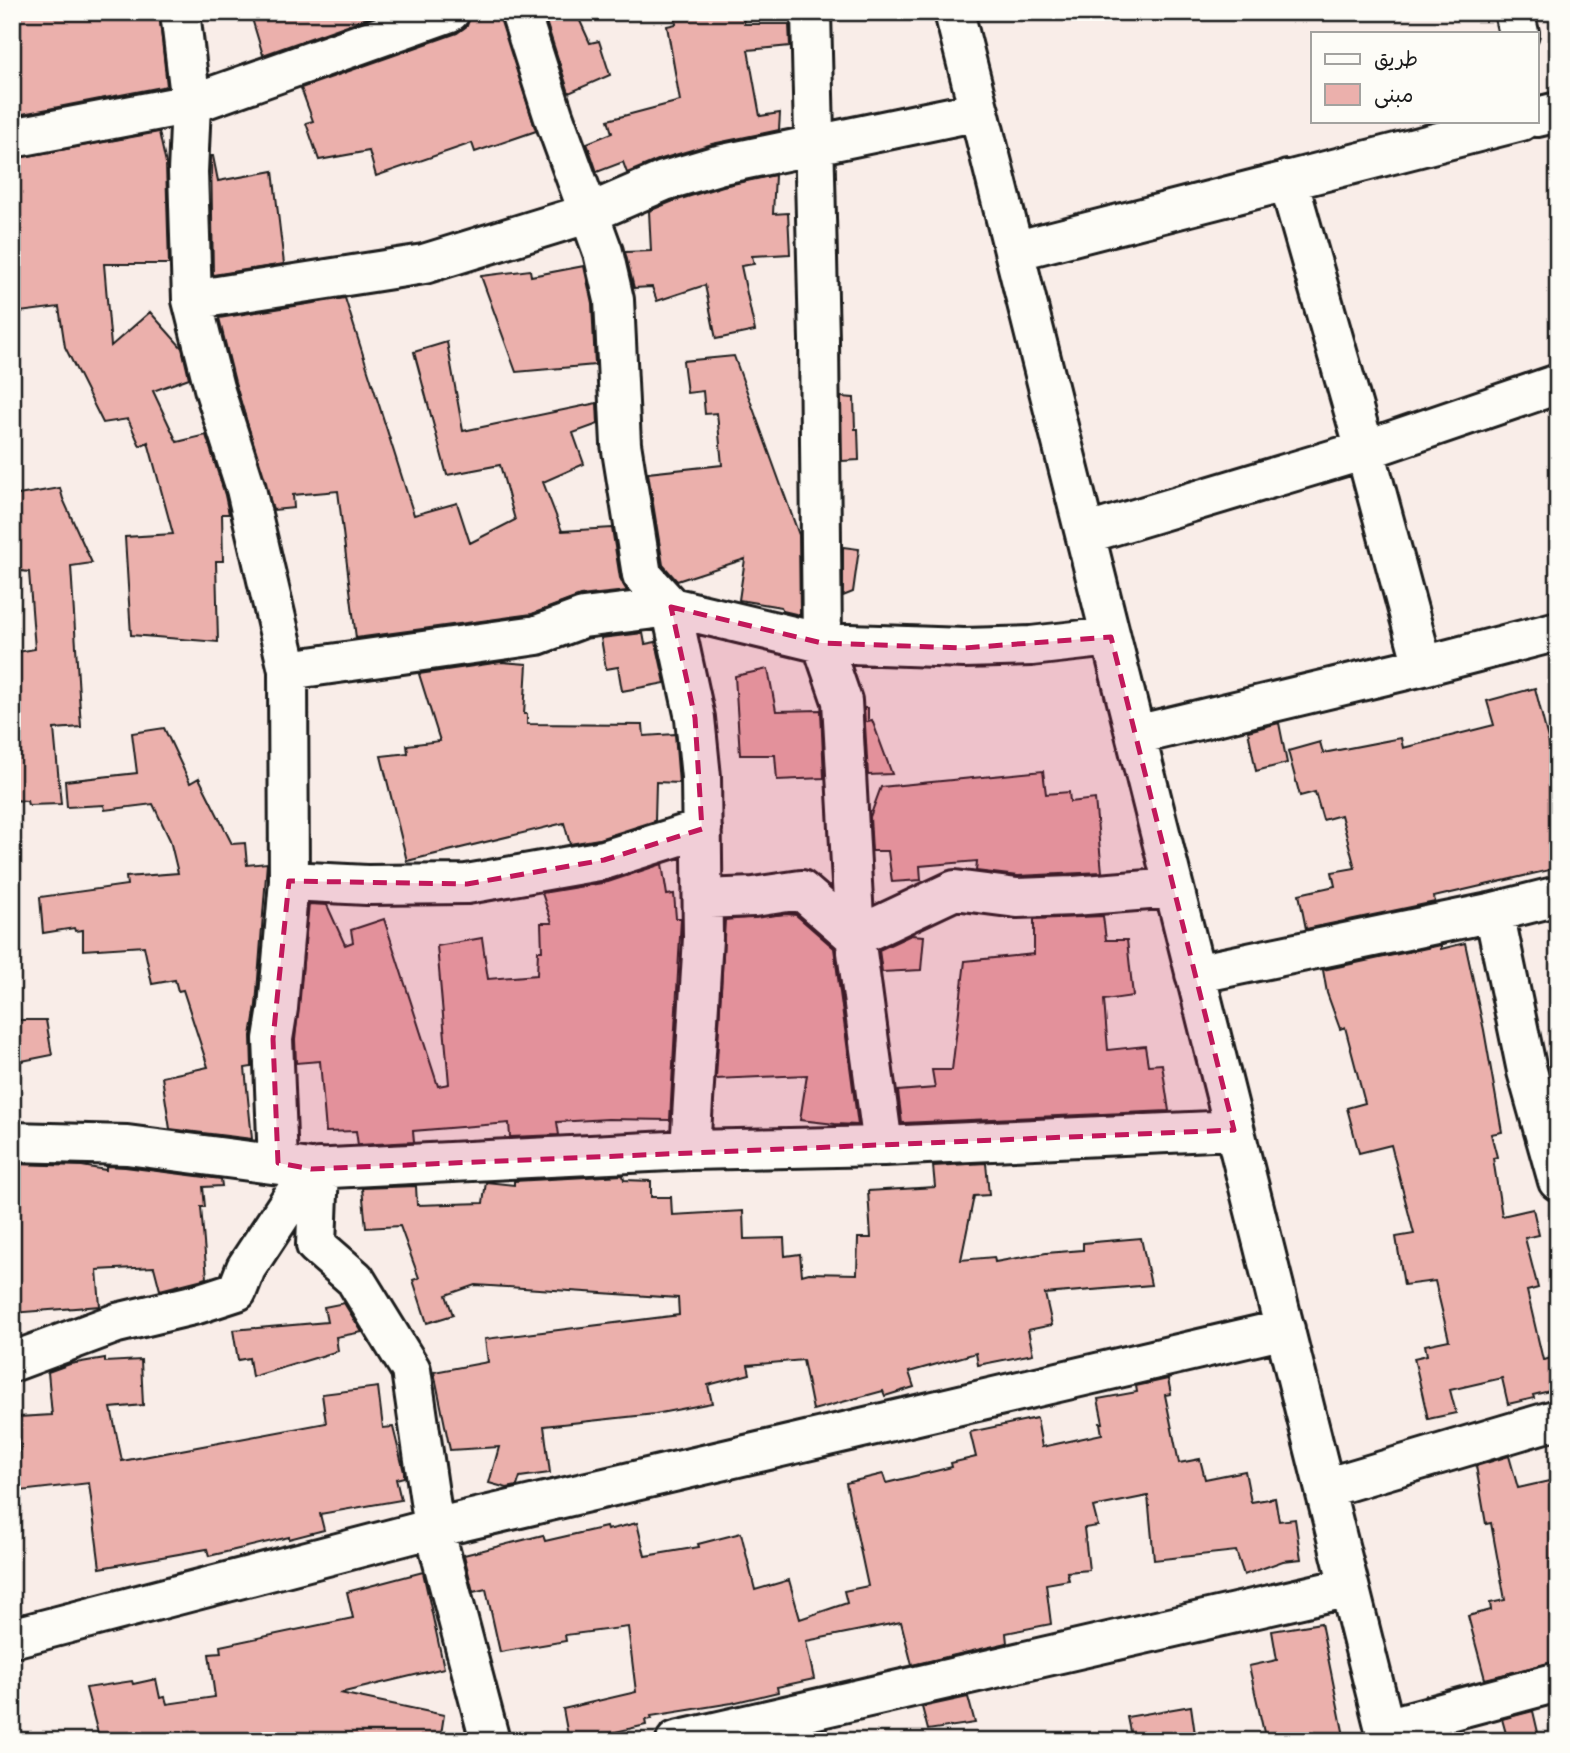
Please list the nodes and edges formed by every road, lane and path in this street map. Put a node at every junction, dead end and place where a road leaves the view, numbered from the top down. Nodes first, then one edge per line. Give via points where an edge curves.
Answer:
1 (180, 12) edge
2 (450, 12) edge
3 (520, 12) edge
4 (811, 12) edge
5 (954, 12) edge
6 (1514, 12) edge
7 (1519, 32) edge
8 (191, 104) junction
9 (979, 111) junction
10 (1558, 112) edge
11 (1538, 115) edge
12 (1517, 122) edge
13 (12, 138) edge
14 (815, 146) junction
15 (1287, 180) junction
16 (590, 213) junction
17 (1014, 251) junction
18 (192, 300) junction
19 (1558, 384) edge
20 (1365, 450) junction
21 (1085, 534) junction
22 (671, 607) junction
23 (1558, 631) edge
24 (1111, 637) junction
25 (822, 643) junction
26 (1423, 666) junction
27 (288, 670) junction
28 (1136, 735) junction
29 (702, 829) junction
30 (289, 881) junction
31 (1174, 888) junction
32 (1558, 896) edge
33 (703, 899) junction
34 (1494, 912) junction
35 (855, 937) junction
36 (1195, 974) junction
37 (1234, 1130) junction
38 (12, 1142) edge
39 (883, 1146) junction
40 (690, 1150) junction
41 (303, 1167) junction
42 (1556, 1173) edge
43 (1284, 1329) junction
44 (12, 1362) edge
45 (1558, 1419) edge
46 (1325, 1488) junction
47 (434, 1528) junction
48 (1349, 1587) junction
49 (12, 1637) edge
50 (1558, 1682) edge
51 (1386, 1734) edge
52 (490, 1741) edge
53 (676, 1741) edge

1 - 8 street
2 - 8 street
3 - 16 street
4 - 14 street
5 - 9 street
6 - 7 street
8 - 13 street
8 - 18 street
9 - 14 street
9 - 17 street
10 - 11 street
12 - 15 street
14 - 16 street via 707,168
14 - 25 street
15 - 17 street
15 - 20 street
16 - 18 street via 424,264
16 - 22 street via 614,300 621,444 642,575
17 - 21 street
18 - 27 street via 246,489
19 - 20 street
20 - 21 street
20 - 26 street
21 - 24 street
22 - 25 street
22 - 27 street via 583,618 537,635
22 - 29 street via 695,718
23 - 26 street
24 - 25 street via 964,648
24 - 28 street
25 - 35 street via 842,701
26 - 28 street
27 - 30 street
28 - 31 street
29 - 30 street via 604,860 467,884 367,886
29 - 33 street
30 - 41 street via 273,1039
31 - 35 street via 1017,898 955,890
31 - 36 street
32 - 34 street
33 - 35 street via 802,890
33 - 40 street
34 - 36 street
34 - 42 street via 1527,1071
35 - 39 street
36 - 37 street
37 - 39 street
37 - 43 street
38 - 41 street via 127,1145
39 - 40 street
40 - 41 street
41 - 44 street via 237,1291 117,1323
41 - 47 street via 316,1245 355,1279 411,1370
43 - 46 street
43 - 47 street
45 - 46 street
46 - 48 street
47 - 49 street
47 - 52 street
48 - 51 street
48 - 53 street
50 - 51 street

